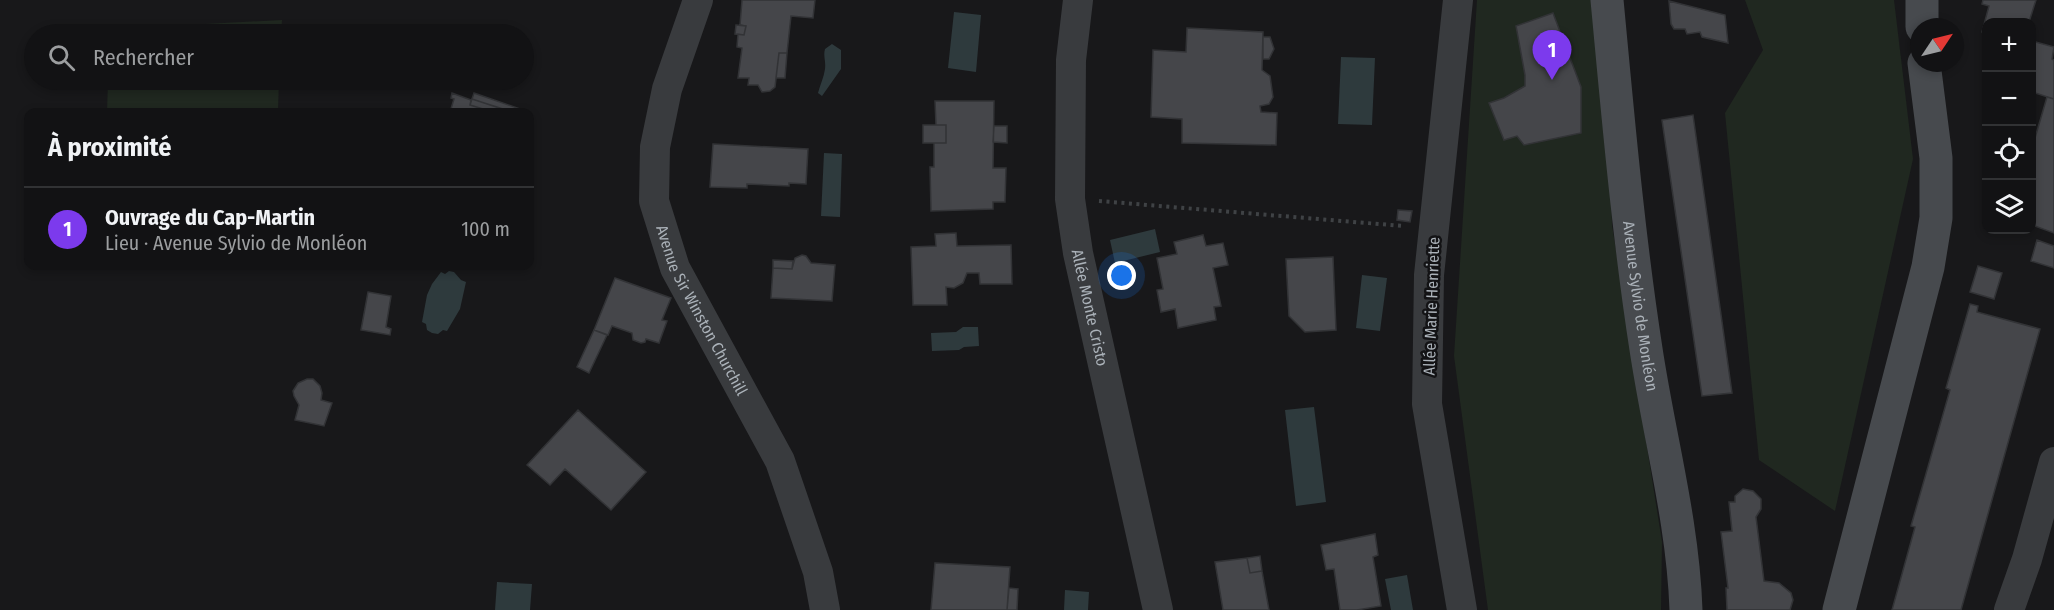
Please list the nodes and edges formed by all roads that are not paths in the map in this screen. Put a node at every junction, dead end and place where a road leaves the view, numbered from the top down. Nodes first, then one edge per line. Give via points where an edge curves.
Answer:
1 (698, 0) edge
2 (1078, 0) edge
3 (1458, 0) edge
4 (1606, 0) edge
5 (1922, 0) edge
6 (1922, 18) edge
7 (1925, 72) edge
8 (2054, 462) edge
9 (825, 610) edge
10 (1158, 610) edge
11 (1462, 610) edge
12 (1686, 610) edge
13 (1839, 610) edge
14 (2009, 610) edge

1 - 9 street, Avenue Sir Winston Churchill via 667,89 655,147 654,201 675,268 780,461 818,572
2 - 10 street, Allée Monte Cristo via 1071,60 1070,199 1078,253
3 - 11 street, Allée Marie Henriette via 1429,275 1428,404
4 - 12 main road, Avenue Sylvio de Monléon via 1630,233 1646,351 1680,529
5 - 6 main road
7 - 13 main road via 1936,158 1936,218 1928,267
8 - 14 street

